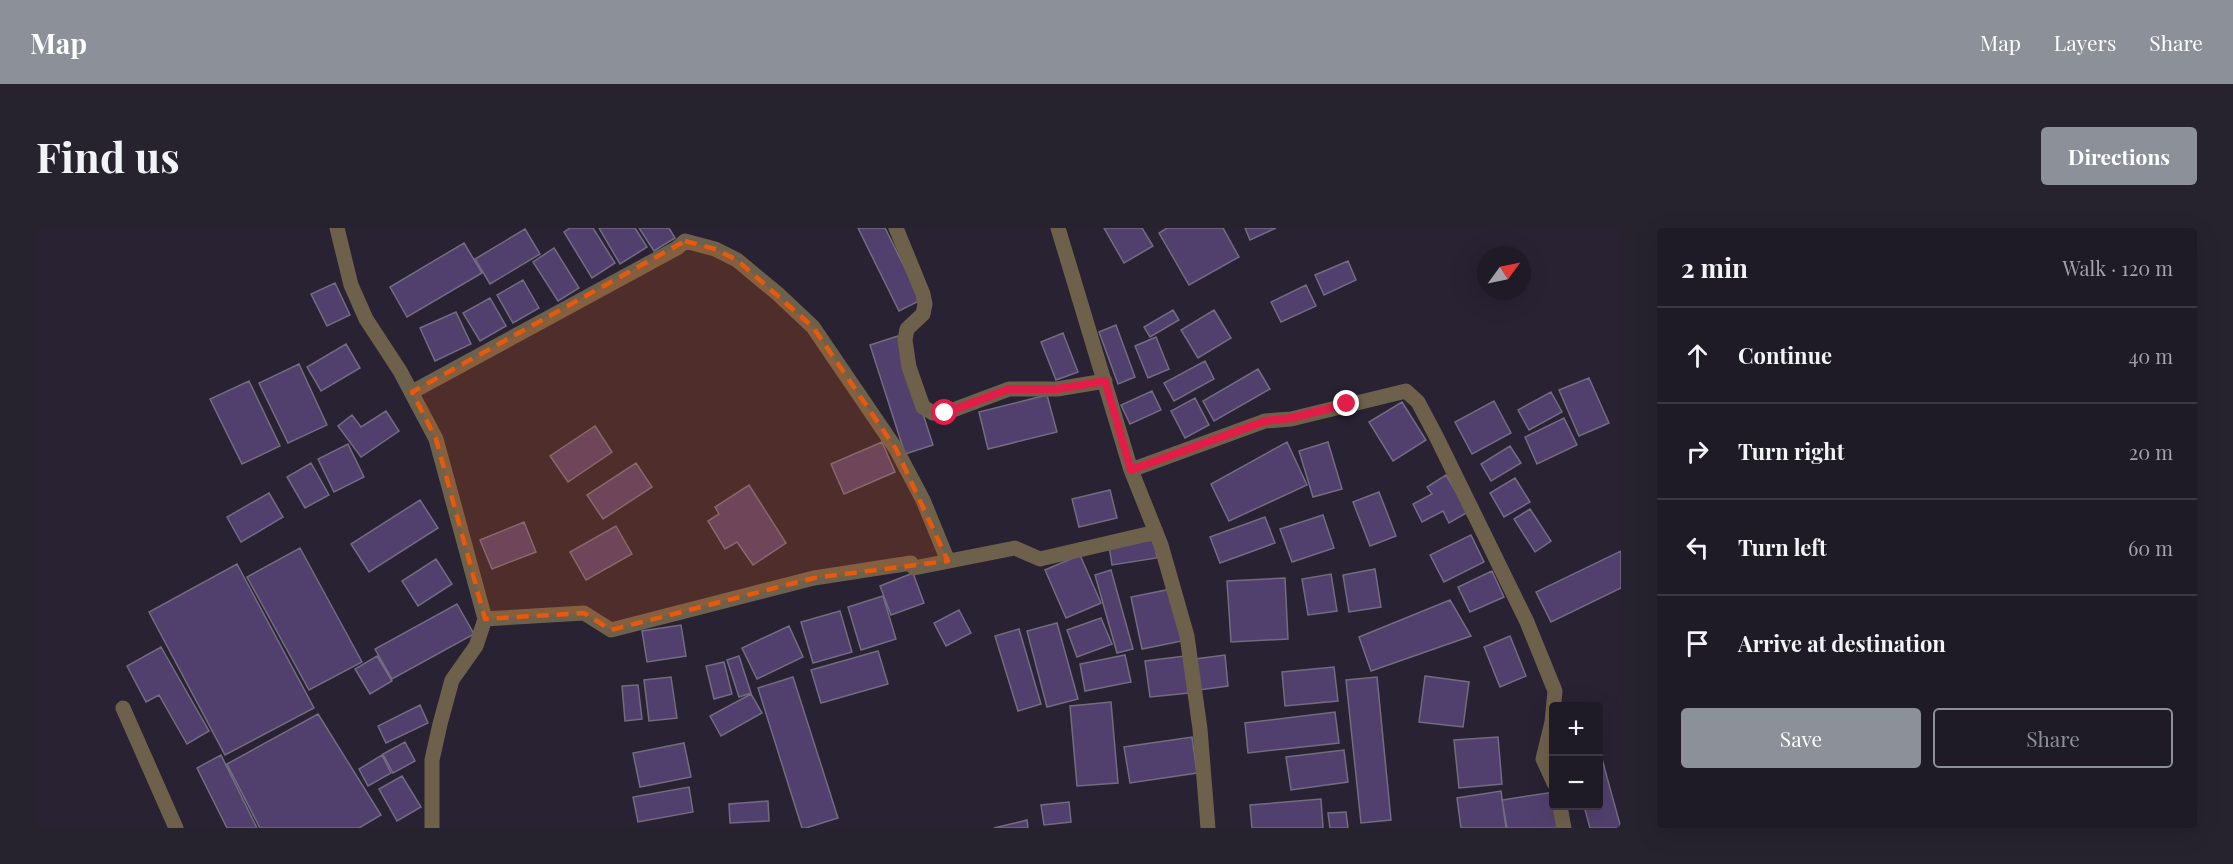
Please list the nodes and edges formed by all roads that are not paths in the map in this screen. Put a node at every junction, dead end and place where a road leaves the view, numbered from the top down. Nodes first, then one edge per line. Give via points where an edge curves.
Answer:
1 (337, 228) edge
2 (896, 228) edge
3 (1058, 228) edge
4 (1105, 381) junction
5 (412, 392) junction
6 (1131, 470) junction
7 (1156, 532) junction
8 (948, 561) junction
9 (485, 619) junction
10 (123, 708) dead end
11 (1549, 772) edge
12 (1561, 810) edge
13 (176, 828) edge
14 (432, 828) edge
15 (1208, 828) edge
16 (1564, 828) edge

1 - 5 street via 351,285 366,319
2 - 4 street via 925,304 923,314 907,329 905,340 922,407 933,413 945,413 1009,389 1057,389
3 - 4 street
4 - 6 street
5 - 8 street via 685,241 715,249 737,260 813,327 896,449 923,500
5 - 9 street via 436,439
6 - 7 street
6 - 11 street via 1265,421 1406,392 1418,402 1436,436 1527,622 1555,691 1543,759
7 - 8 street via 1040,560 1015,548
7 - 15 street via 1187,636
8 - 9 street via 814,578 611,630 584,613
9 - 14 street via 476,646 452,680 440,724 432,760
10 - 13 street
12 - 16 street

